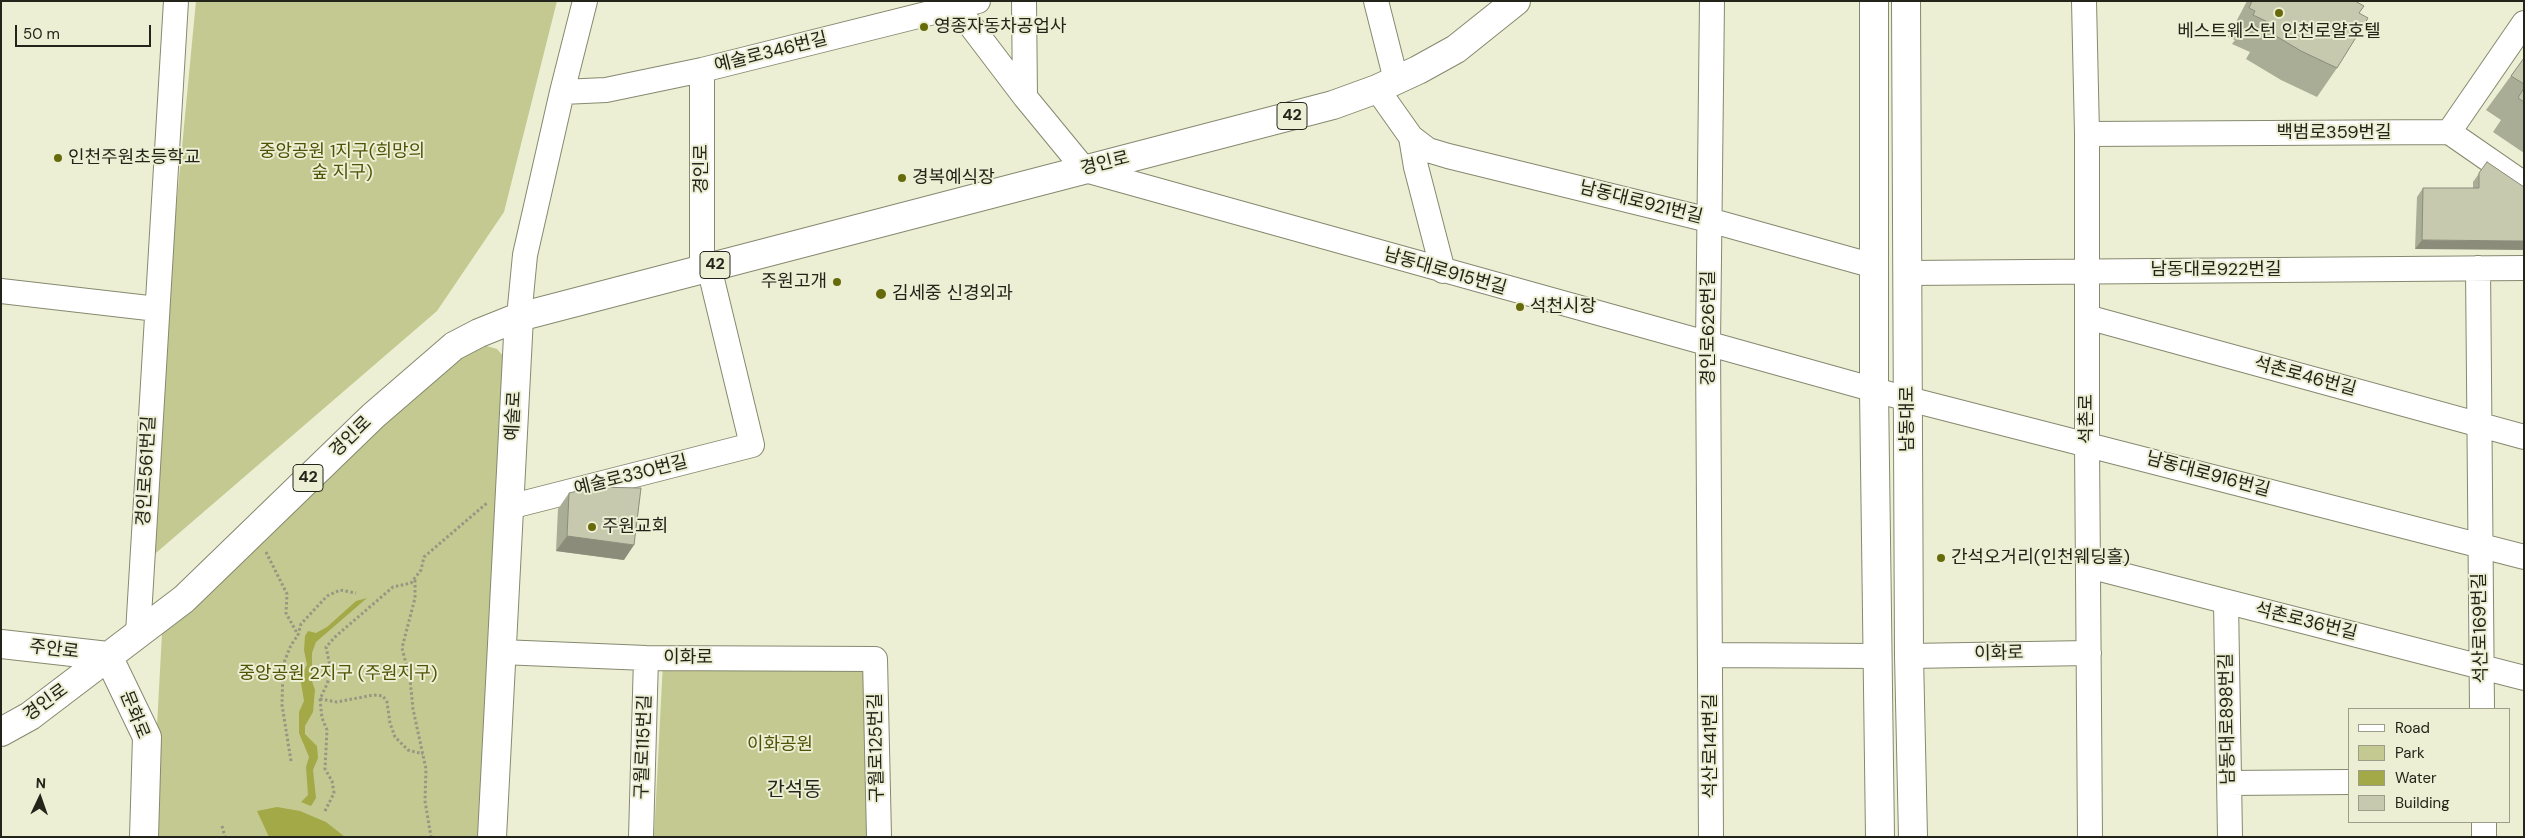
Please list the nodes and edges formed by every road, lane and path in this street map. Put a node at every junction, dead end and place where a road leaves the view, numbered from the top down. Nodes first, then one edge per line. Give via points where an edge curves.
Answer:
1 (176, 1) edge
2 (585, 1) edge
3 (1024, 1) edge
4 (1376, 1) edge
5 (1505, 1) edge
6 (1516, 1) edge
7 (1536, 1) edge
8 (1712, 1) edge
9 (1874, 1) edge
10 (1906, 1) edge
11 (2084, 1) edge
12 (962, 3) edge
13 (2524, 23) edge
14 (1486, 27) junction
15 (702, 70) junction
16 (1387, 85) junction
17 (562, 92) junction
18 (1025, 97) junction
19 (2449, 132) junction
20 (2087, 134) junction
21 (1411, 137) junction
22 (1085, 170) junction
23 (2524, 184) edge
24 (1709, 220) junction
25 (1874, 266) junction
26 (706, 268) junction
27 (2478, 268) junction
28 (2524, 268) edge
29 (2087, 270) junction
30 (1443, 272) junction
31 (1908, 273) junction
32 (2, 295) edge
33 (157, 309) junction
34 (519, 317) junction
35 (2087, 317) junction
36 (1708, 344) junction
37 (1891, 395) junction
38 (2479, 424) junction
39 (2524, 436) edge
40 (2086, 444) junction
41 (752, 445) joint
42 (510, 495) junction
43 (254, 531) junction
44 (2481, 546) junction
45 (2524, 558) edge
46 (2088, 566) junction
47 (415, 578) junction
48 (356, 593) dead end
49 (2226, 602) junction
50 (138, 633) junction
51 (298, 635) junction
52 (1, 644) edge
53 (501, 652) junction
54 (2089, 653) junction
55 (1710, 655) junction
56 (108, 656) junction
57 (1878, 656) junction
58 (1909, 656) junction
59 (646, 658) junction
60 (875, 659) joint
61 (2482, 667) junction
62 (2524, 678) edge
63 (320, 699) junction
64 (2482, 708) edge
65 (1, 732) edge
66 (423, 754) junction
67 (291, 761) dead end
68 (2348, 782) edge
69 (2229, 783) junction
70 (325, 810) dead end
71 (2484, 823) edge
72 (222, 826) dead end
73 (144, 837) edge
74 (225, 837) edge
75 (431, 837) edge
76 (492, 837) edge
77 (641, 837) edge
78 (879, 837) edge
79 (1711, 837) edge
80 (1880, 837) edge
81 (1912, 837) edge
82 (2090, 837) edge
83 (2230, 837) edge
84 (2484, 837) edge

1 - 33 street, 경인로561번길
2 - 17 street, 예술로
3 - 18 street
4 - 16 street
5 - 14 main road, 경인로 / 42
6 - 14 main road, 경인로
7 - 14 main road, 경인로 / 42
8 - 24 street, 경인로626번길
9 - 25 main road
10 - 31 main road, 남동대로
11 - 20 street, 석촌로
12 - 15 street, 예술로346번길
12 - 18 street
13 - 19 street
14 - 16 main road, 경인로 / 42 via 1456,48
15 - 17 street, 예술로346번길 via 606,90
15 - 26 street, 경인로
16 - 21 street
16 - 22 main road, 경인로 / 42 via 1332,106
17 - 34 street, 예술로 via 525,255
18 - 22 street
19 - 20 street, 백범로359번길
19 - 23 street
20 - 29 street, 석촌로
21 - 24 street, 남동대로921번길 via 1428,150 1448,156
21 - 30 street
22 - 26 main road, 경인로 / 42
22 - 30 street, 남동대로915번길
24 - 25 street, 남동대로921번길
24 - 36 street, 경인로626번길
25 - 37 main road
26 - 34 main road, 경인로 / 42
26 - 41 street, 경인로
27 - 28 street, 남동대로922번길
27 - 29 street, 남동대로922번길
27 - 38 street, 석산로169번길
29 - 31 street, 남동대로922번길
29 - 35 street, 석촌로
30 - 36 street, 남동대로915번길
31 - 37 main road, 남동대로
32 - 33 street
33 - 50 street, 경인로561번길
34 - 42 main road, 예술로
34 - 43 main road, 경인로 / 42 via 454,346 373,416
35 - 38 street, 석촌로46번길
35 - 40 street, 석촌로
36 - 37 street, 남동대로915번길
36 - 55 street, 경인로626번길
37 - 40 street, 남동대로916번길
37 - 57 main road
37 - 58 main road, 남동대로
38 - 39 street, 석촌로46번길
38 - 44 street, 석산로169번길
40 - 44 street, 남동대로916번길
40 - 46 street, 석촌로
41 - 42 street, 예술로330번길
42 - 47 path via 424,557
42 - 53 main road, 예술로
43 - 50 main road, 경인로 / 42 via 184,598
43 - 51 path via 279,576 286,594 286,613
44 - 45 street, 남동대로916번길
44 - 61 street, 석산로169번길
46 - 49 street, 석촌로36번길
46 - 54 street, 석촌로
47 - 63 path via 412,583 393,587 326,647 330,671
47 - 66 path via 415,598 402,648
48 - 51 path via 340,590 327,596 301,624
49 - 61 street, 석촌로36번길
49 - 69 street, 남동대로898번길
50 - 56 main road, 경인로 / 42
51 - 67 path via 283,665 282,705
52 - 56 main road, 주안로
53 - 59 street, 이화로
53 - 76 main road, 예술로
54 - 58 street, 이화로
54 - 82 street, 석촌로
55 - 57 street
55 - 79 street, 석산로141번길
56 - 65 main road, 경인로 / 42 via 30,716
56 - 73 main road, 문화로 via 147,737
57 - 80 main road
58 - 81 main road, 남동대로
59 - 60 street, 이화로
59 - 77 street, 구월로115번길
60 - 78 street, 구월로125번길
61 - 62 street, 석촌로36번길
61 - 64 street, 석산로169번길
63 - 66 path via 337,702 383,696 395,737 408,750
63 - 70 path via 327,730 325,769 334,793
66 - 75 path via 425,801
68 - 69 street
69 - 83 street, 남동대로898번길
71 - 84 street
72 - 74 path

